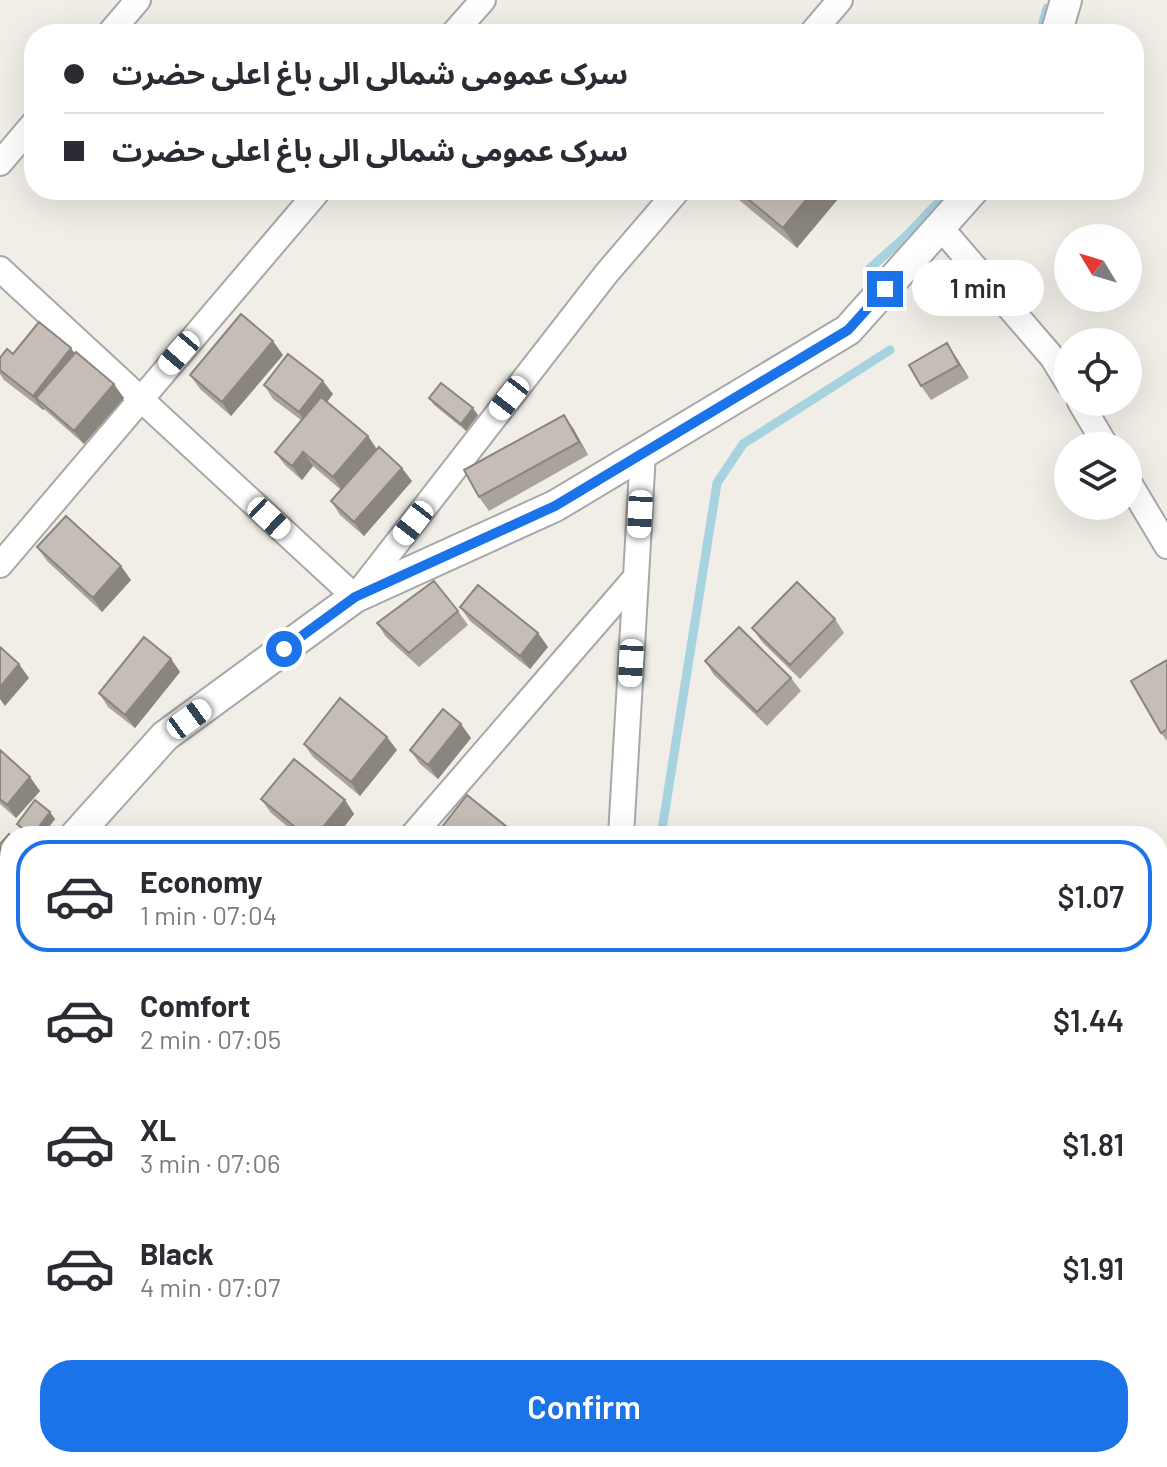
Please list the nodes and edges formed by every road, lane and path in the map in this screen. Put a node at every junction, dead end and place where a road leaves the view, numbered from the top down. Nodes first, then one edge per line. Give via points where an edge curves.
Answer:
1 (138, 0) edge
2 (483, 0) edge
3 (840, 0) edge
4 (1066, 0) edge
5 (118, 24) edge
6 (462, 24) edge
7 (820, 24) edge
8 (1059, 24) edge
9 (24, 135) edge
10 (0, 163) edge
11 (310, 200) edge
12 (669, 200) edge
13 (965, 200) edge
14 (941, 228) junction
15 (0, 269) edge
16 (1054, 360) edge
17 (139, 399) junction
18 (643, 452) junction
19 (1142, 504) edge
20 (1167, 546) edge
21 (0, 565) edge
22 (636, 577) junction
23 (355, 597) junction
24 (84, 826) edge
25 (421, 826) edge
26 (622, 826) edge

1 - 5 street
2 - 6 street
3 - 7 street
4 - 8 street
9 - 10 street
11 - 17 street
12 - 23 street
13 - 14 street
14 - 16 street
14 - 18 street via 848,330
15 - 17 street
17 - 21 street
17 - 23 street
18 - 22 street
18 - 23 street via 555,506
19 - 20 street
22 - 25 street
22 - 26 street
23 - 24 street via 165,736

